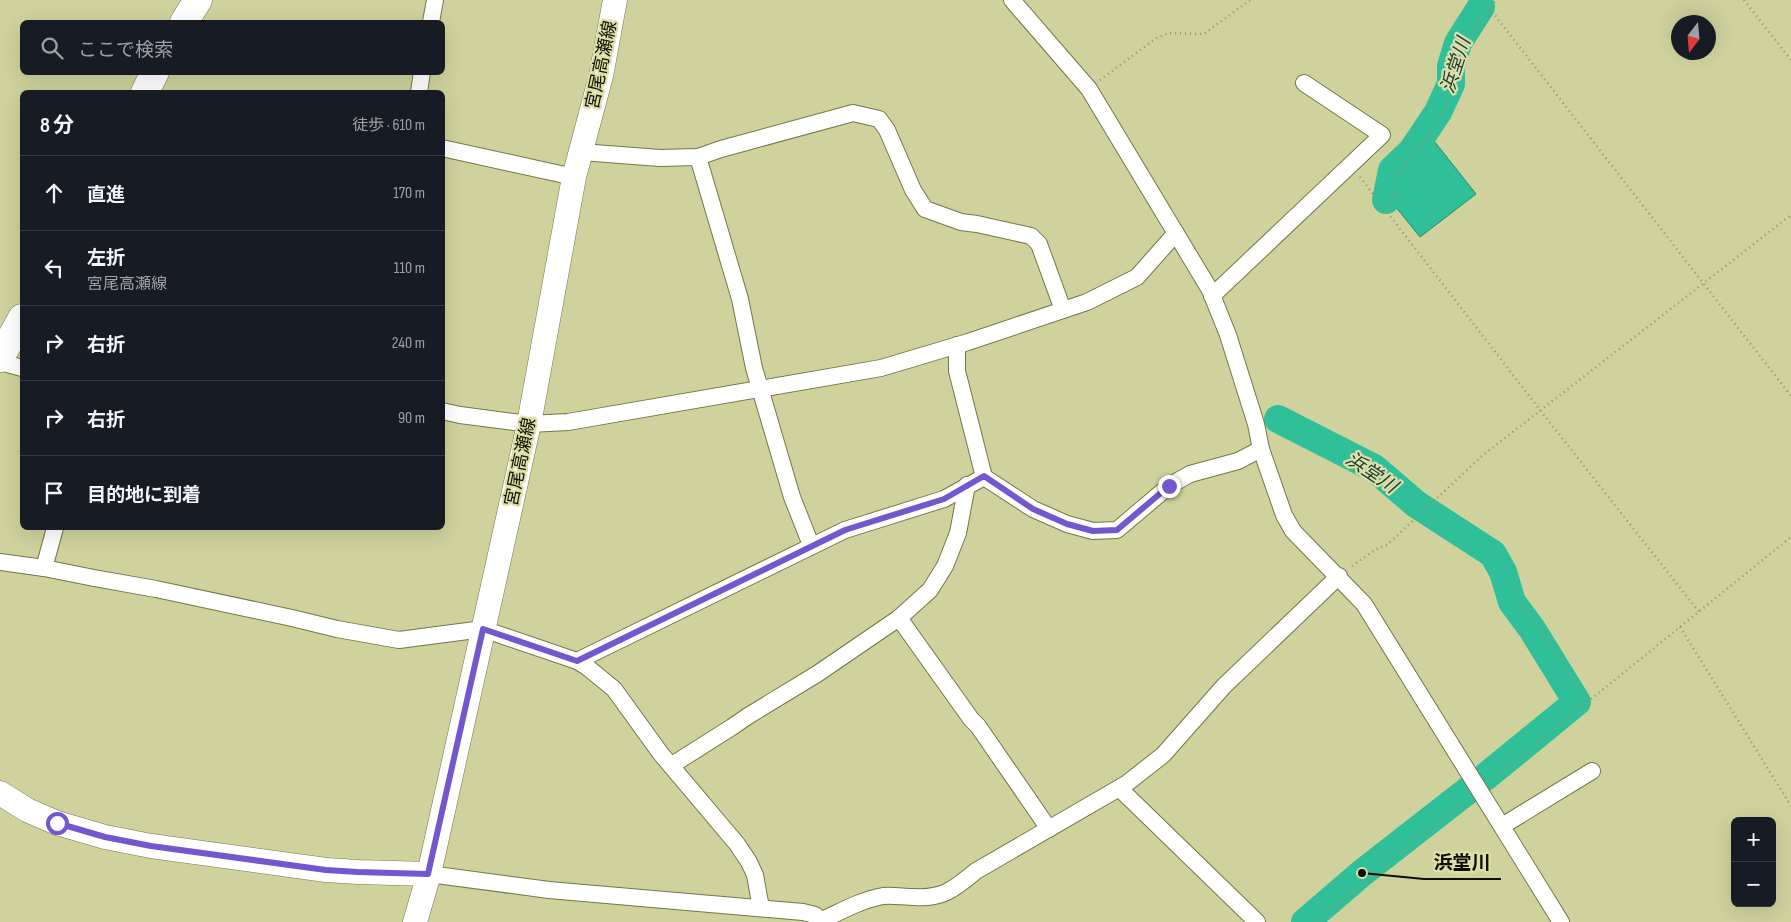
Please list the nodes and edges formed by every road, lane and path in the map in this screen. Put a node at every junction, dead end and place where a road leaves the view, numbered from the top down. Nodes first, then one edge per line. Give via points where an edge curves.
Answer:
1 (198, 0) edge
2 (435, 0) edge
3 (615, 0) edge
4 (1012, 0) edge
5 (1250, 0) edge
6 (1483, 0) edge
7 (1496, 0) edge
8 (1744, 0) edge
9 (1490, 8) junction
10 (185, 20) edge
11 (431, 20) edge
12 (1791, 60) edge
13 (154, 75) edge
14 (422, 75) edge
15 (1304, 83) dead end
16 (1089, 89) junction
17 (146, 90) edge
18 (419, 90) edge
19 (445, 149) edge
20 (581, 152) junction
21 (698, 157) junction
22 (1351, 165) junction
23 (574, 177) junction
24 (1388, 214) junction
25 (1791, 215) edge
26 (1176, 233) junction
27 (1704, 283) junction
28 (1212, 296) junction
29 (1063, 310) junction
30 (20, 322) edge
31 (957, 345) junction
32 (0, 358) edge
33 (0, 362) edge
34 (20, 367) edge
35 (762, 390) junction
36 (1791, 396) edge
37 (1540, 410) junction
38 (445, 412) edge
39 (529, 424) junction
40 (1261, 449) junction
41 (984, 476) junction
42 (967, 485) junction
43 (54, 530) edge
44 (1791, 537) edge
45 (811, 545) junction
46 (0, 562) edge
47 (44, 568) junction
48 (1339, 576) junction
49 (1512, 586) dead end
50 (1699, 612) junction
51 (900, 618) junction
52 (1680, 627) junction
53 (483, 629) junction
54 (577, 661) junction
55 (1586, 703) junction
56 (672, 765) junction
57 (1592, 771) dead end
58 (1119, 788) junction
59 (1480, 790) junction
60 (0, 793) edge
61 (1791, 806) edge
62 (1502, 826) junction
63 (1049, 829) junction
64 (428, 874) junction
65 (761, 908) junction
66 (823, 921) edge
67 (415, 922) edge
68 (1257, 922) edge
69 (1316, 922) edge
70 (1561, 922) edge

1 - 10 highway
2 - 11 street
3 - 20 main road, 宮尾高瀬線 via 601,76
4 - 16 street
5 - 16 path via 1204,34 1168,33 1155,38
6 - 9 path
7 - 9 path
8 - 12 path
9 - 24 path via 1461,53 1454,91 1428,138 1399,172
9 - 27 path
13 - 17 highway
14 - 18 street
15 - 22 street via 1382,135
16 - 26 street
19 - 23 street
20 - 21 street via 660,158
20 - 23 main road, 宮尾高瀬線
21 - 29 street via 852,113 879,119 925,209 961,222 1031,236 1039,244
21 - 35 street via 740,299 754,368
22 - 24 path
22 - 28 street
23 - 39 main road, 宮尾高瀬線
24 - 37 path
25 - 27 path
26 - 28 street
26 - 29 street via 1137,277
27 - 36 path
27 - 37 path
28 - 40 street via 1228,335
29 - 31 street
30 - 32 highway
31 - 35 street via 881,368
31 - 41 street via 957,371
33 - 34 street
35 - 39 street via 568,422
35 - 45 street via 792,497
37 - 48 path via 1482,456 1387,545 1376,549
37 - 50 path
38 - 39 street
39 - 53 main road, 宮尾高瀬線
40 - 41 street via 1238,461 1190,474 1169,486 1117,530 1093,531 1067,524 1033,509
40 - 48 street via 1284,516 1293,531
41 - 42 street
42 - 45 street via 944,499 845,530
42 - 51 street via 958,532 946,566 930,590
43 - 47 street
44 - 50 path
45 - 54 street
46 - 47 street
47 - 53 street via 399,640
48 - 58 street via 1224,686 1163,755
48 - 59 street via 1364,604
49 - 55 path via 1519,602 1542,632
50 - 52 path
51 - 56 street
51 - 63 street
52 - 55 path
52 - 61 path
53 - 54 street
53 - 64 main road, 宮尾高瀬線
54 - 56 street via 614,689
55 - 59 path
56 - 65 street via 749,862 758,886
57 - 62 street
58 - 63 street
58 - 68 street
59 - 62 street
59 - 69 path
60 - 64 main road via 57,823 151,846 326,870
62 - 70 street
63 - 66 street via 941,895 868,899
64 - 65 street via 549,890
64 - 67 main road, 宮尾高瀬線
65 - 66 street via 803,912 816,915

